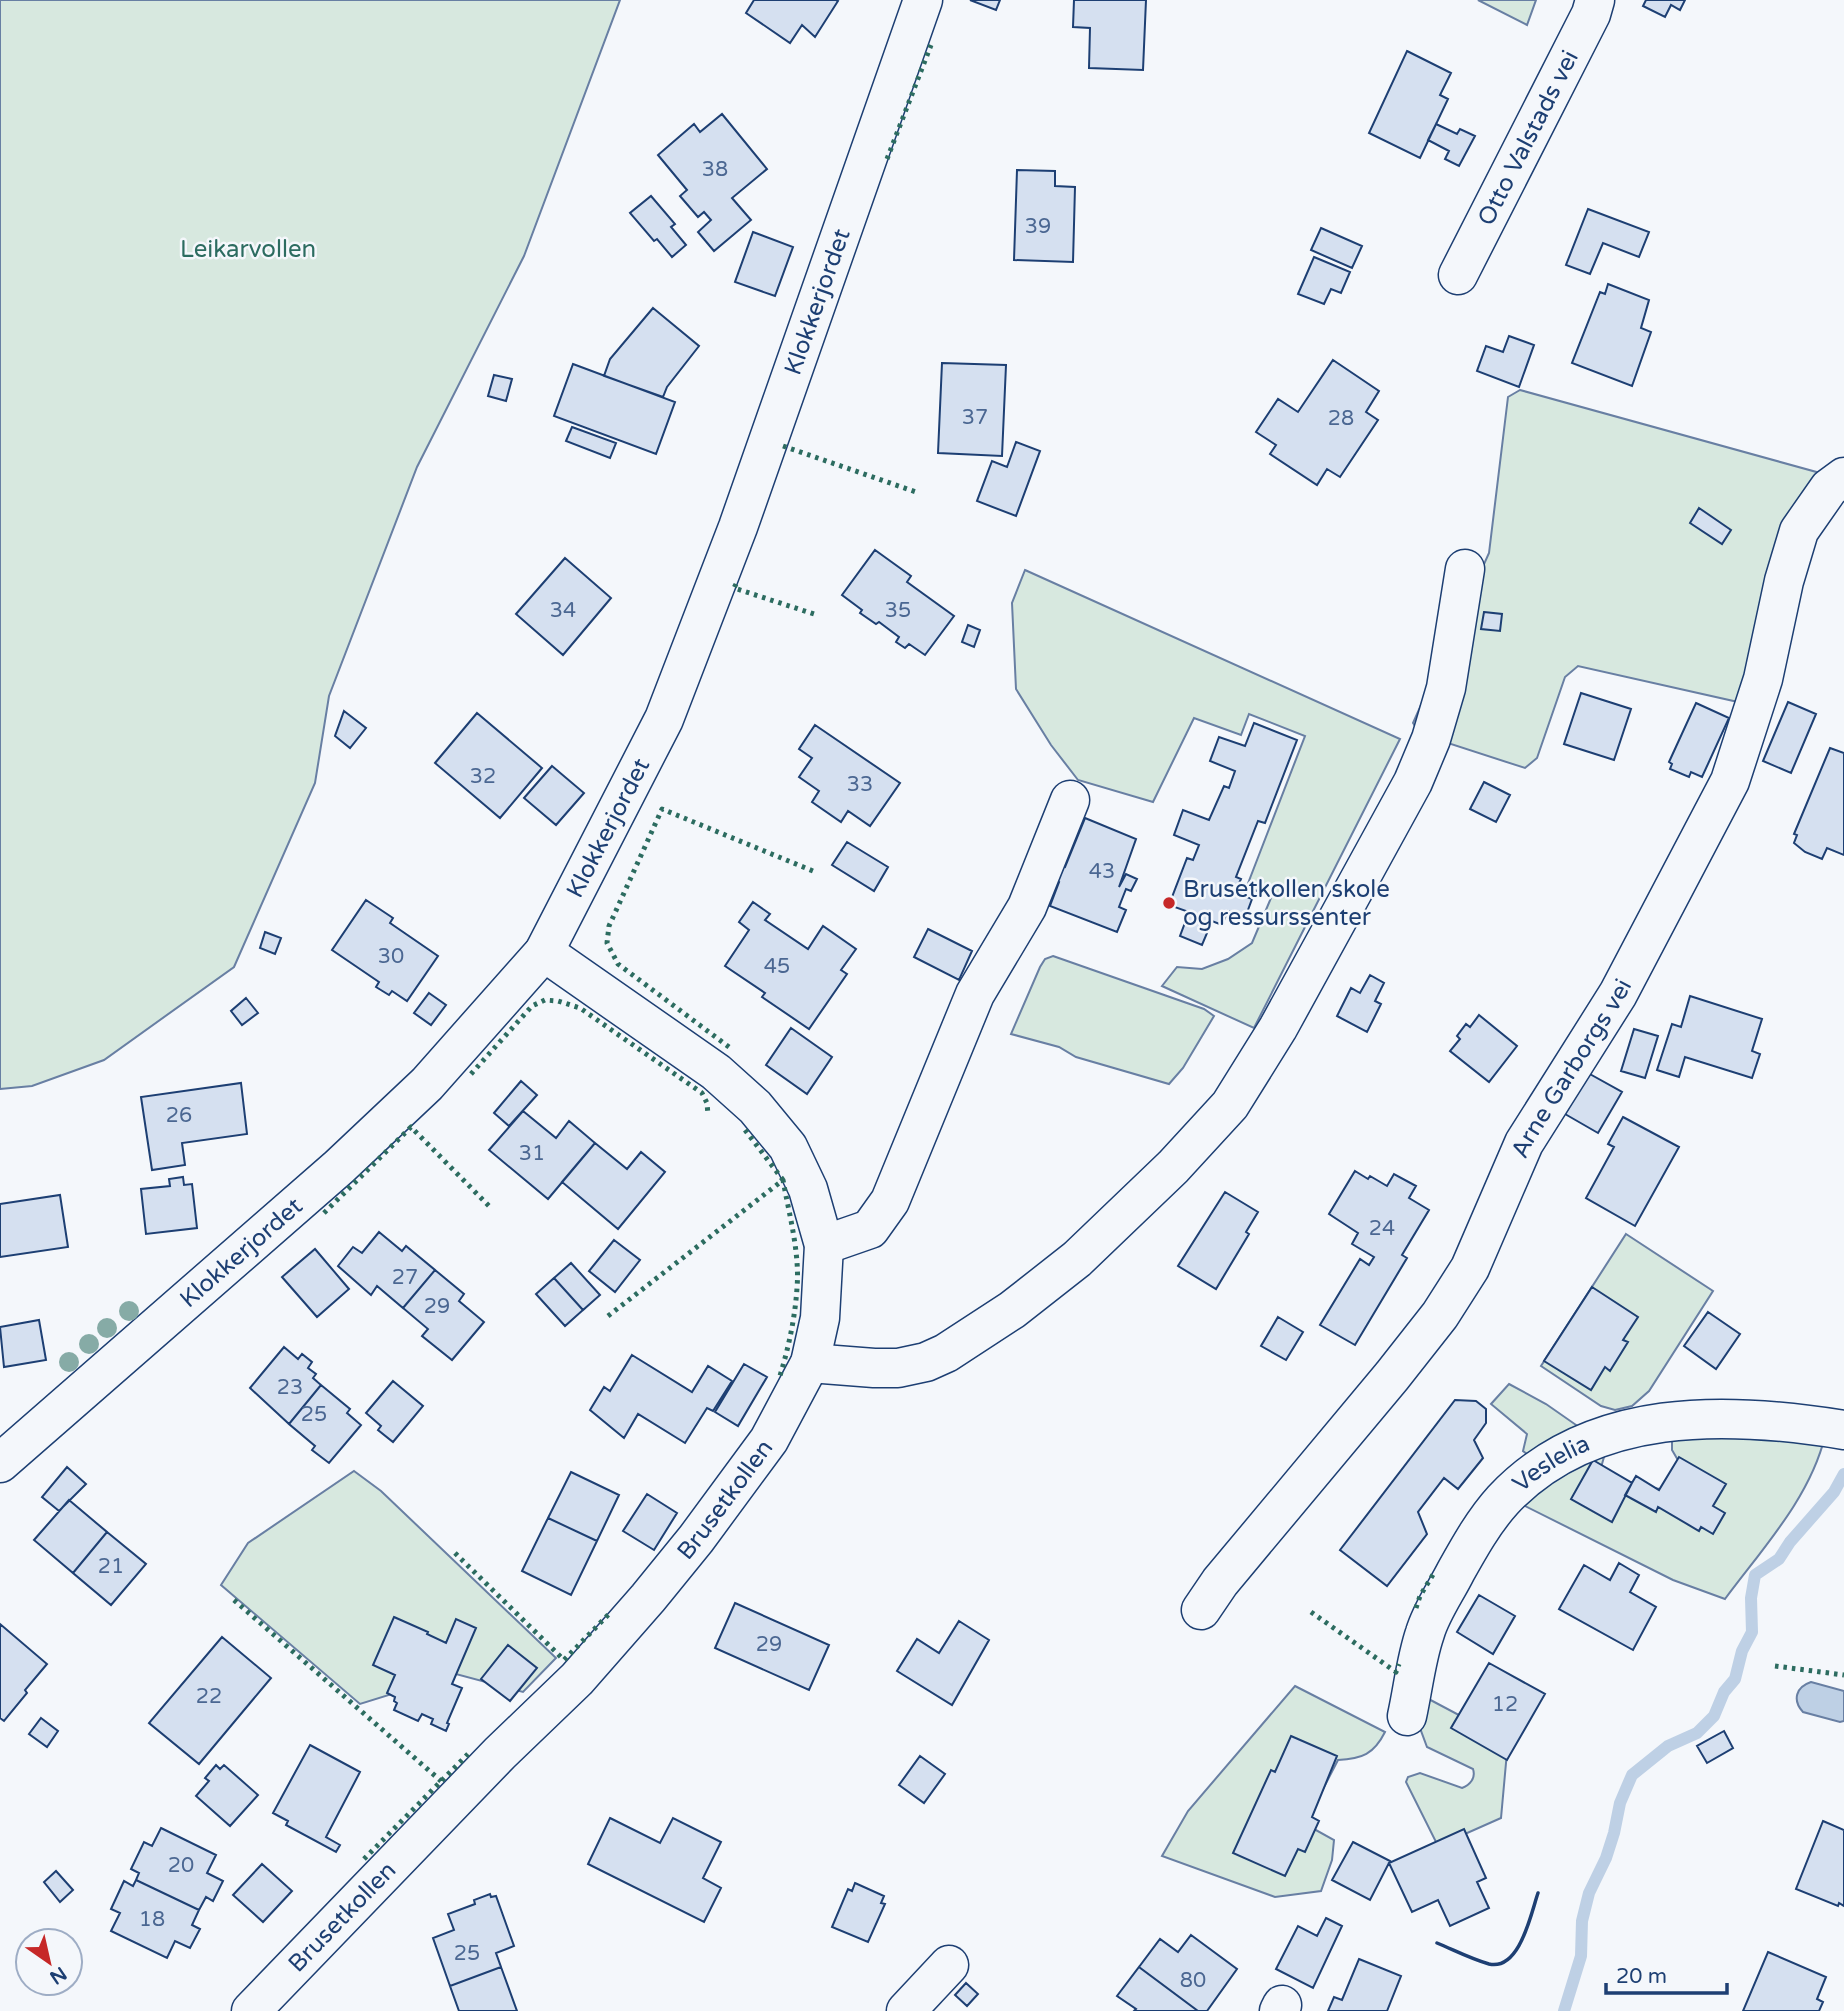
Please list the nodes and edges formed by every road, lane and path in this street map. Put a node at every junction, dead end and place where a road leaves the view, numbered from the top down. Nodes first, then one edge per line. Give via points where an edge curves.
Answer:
1 (923, 0) edge
2 (1595, 0) edge
3 (1458, 275) dead end
4 (1844, 477) edge
5 (1465, 569) dead end
6 (1070, 800) dead end
7 (544, 952) junction
8 (824, 1245) junction
9 (810, 1363) junction
10 (1844, 1430) edge
11 (0, 1463) edge
12 (1201, 1610) dead end
13 (1407, 1716) dead end
14 (949, 1965) dead end
15 (251, 2011) edge
16 (906, 2011) edge

1 - 7 street, Klokkerjordet via 743,514 664,719
2 - 3 street, Otto Valstads vei
4 - 12 street, Arne Garborgs vei via 1829,488 1799,531 1763,679 1730,781 1618,994 1524,1143 1470,1268 1392,1377
5 - 9 street via 1447,688 1413,782 1278,1028 1230,1105 1077,1259 1012,1311 946,1353 898,1368
6 - 8 street via 1027,907 975,994 890,1201 870,1229
7 - 8 street, Brusetkollen via 716,1072 755,1107 788,1147 808,1189
7 - 11 street, Klokkerjordet via 427,1084 339,1167
8 - 9 street, Brusetkollen via 820,1318
9 - 15 street, Brusetkollen via 769,1440 649,1598 577,1679
10 - 13 street, Veslelia via 1786,1421 1690,1418 1609,1434 1535,1472 1479,1530 1425,1631
14 - 16 street

